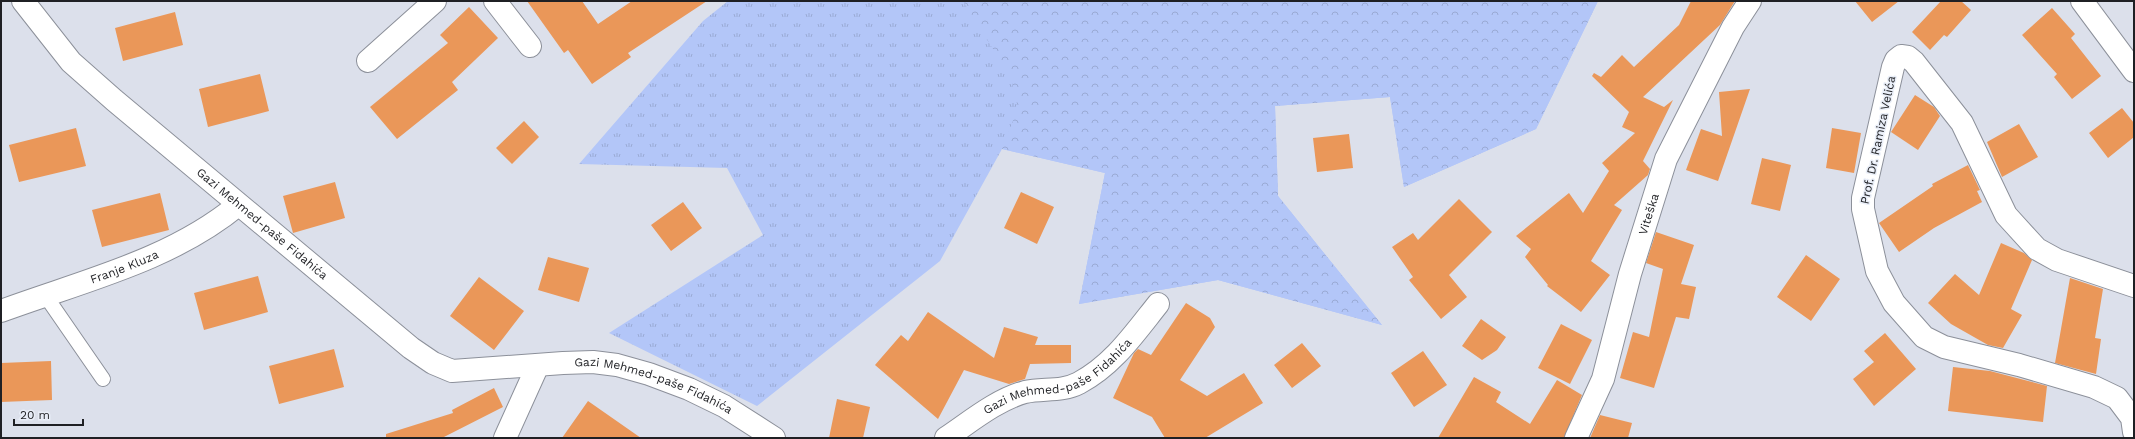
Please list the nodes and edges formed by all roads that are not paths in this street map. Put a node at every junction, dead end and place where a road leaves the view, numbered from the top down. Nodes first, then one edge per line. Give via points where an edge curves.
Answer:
1 (23, 1) edge
2 (435, 1) edge
3 (495, 1) edge
4 (1750, 1) edge
5 (2082, 1) edge
6 (530, 46) dead end
7 (368, 61) dead end
8 (2134, 71) edge
9 (238, 205) junction
10 (2134, 286) edge
11 (45, 295) junction
12 (1158, 304) dead end
13 (1, 311) edge
14 (538, 365) junction
15 (103, 379) dead end
16 (2134, 432) edge
17 (763, 435) edge
18 (505, 438) edge
19 (946, 438) edge
20 (1576, 438) edge

1 - 9 street, Gazi Mehmed-paše Fidahića via 71,62
2 - 7 street
3 - 6 street
4 - 20 street, Viteška via 1733,27 1666,159 1630,274 1603,379
5 - 8 street
9 - 11 street, Franje Kluza via 214,225 139,263
9 - 14 street, Gazi Mehmed-paše Fidahića via 411,348 433,363 452,371
10 - 16 street, Prof. Dr. Ramiza Velića via 2058,260 2038,249 2006,215 1962,123 1914,62 1908,57 1901,56 1896,60 1863,198 1863,209 1877,271 1894,303 1924,337 1944,347 2094,387 2117,398 2132,418
11 - 13 street, Franje Kluza
11 - 15 lane
12 - 19 street, Gazi Mehmed-paše Fidahića via 1125,346 1092,375 1077,384 1025,392 1006,400
14 - 17 street, Gazi Mehmed-paše Fidahića via 593,362 617,365 649,374 724,406
14 - 18 street

